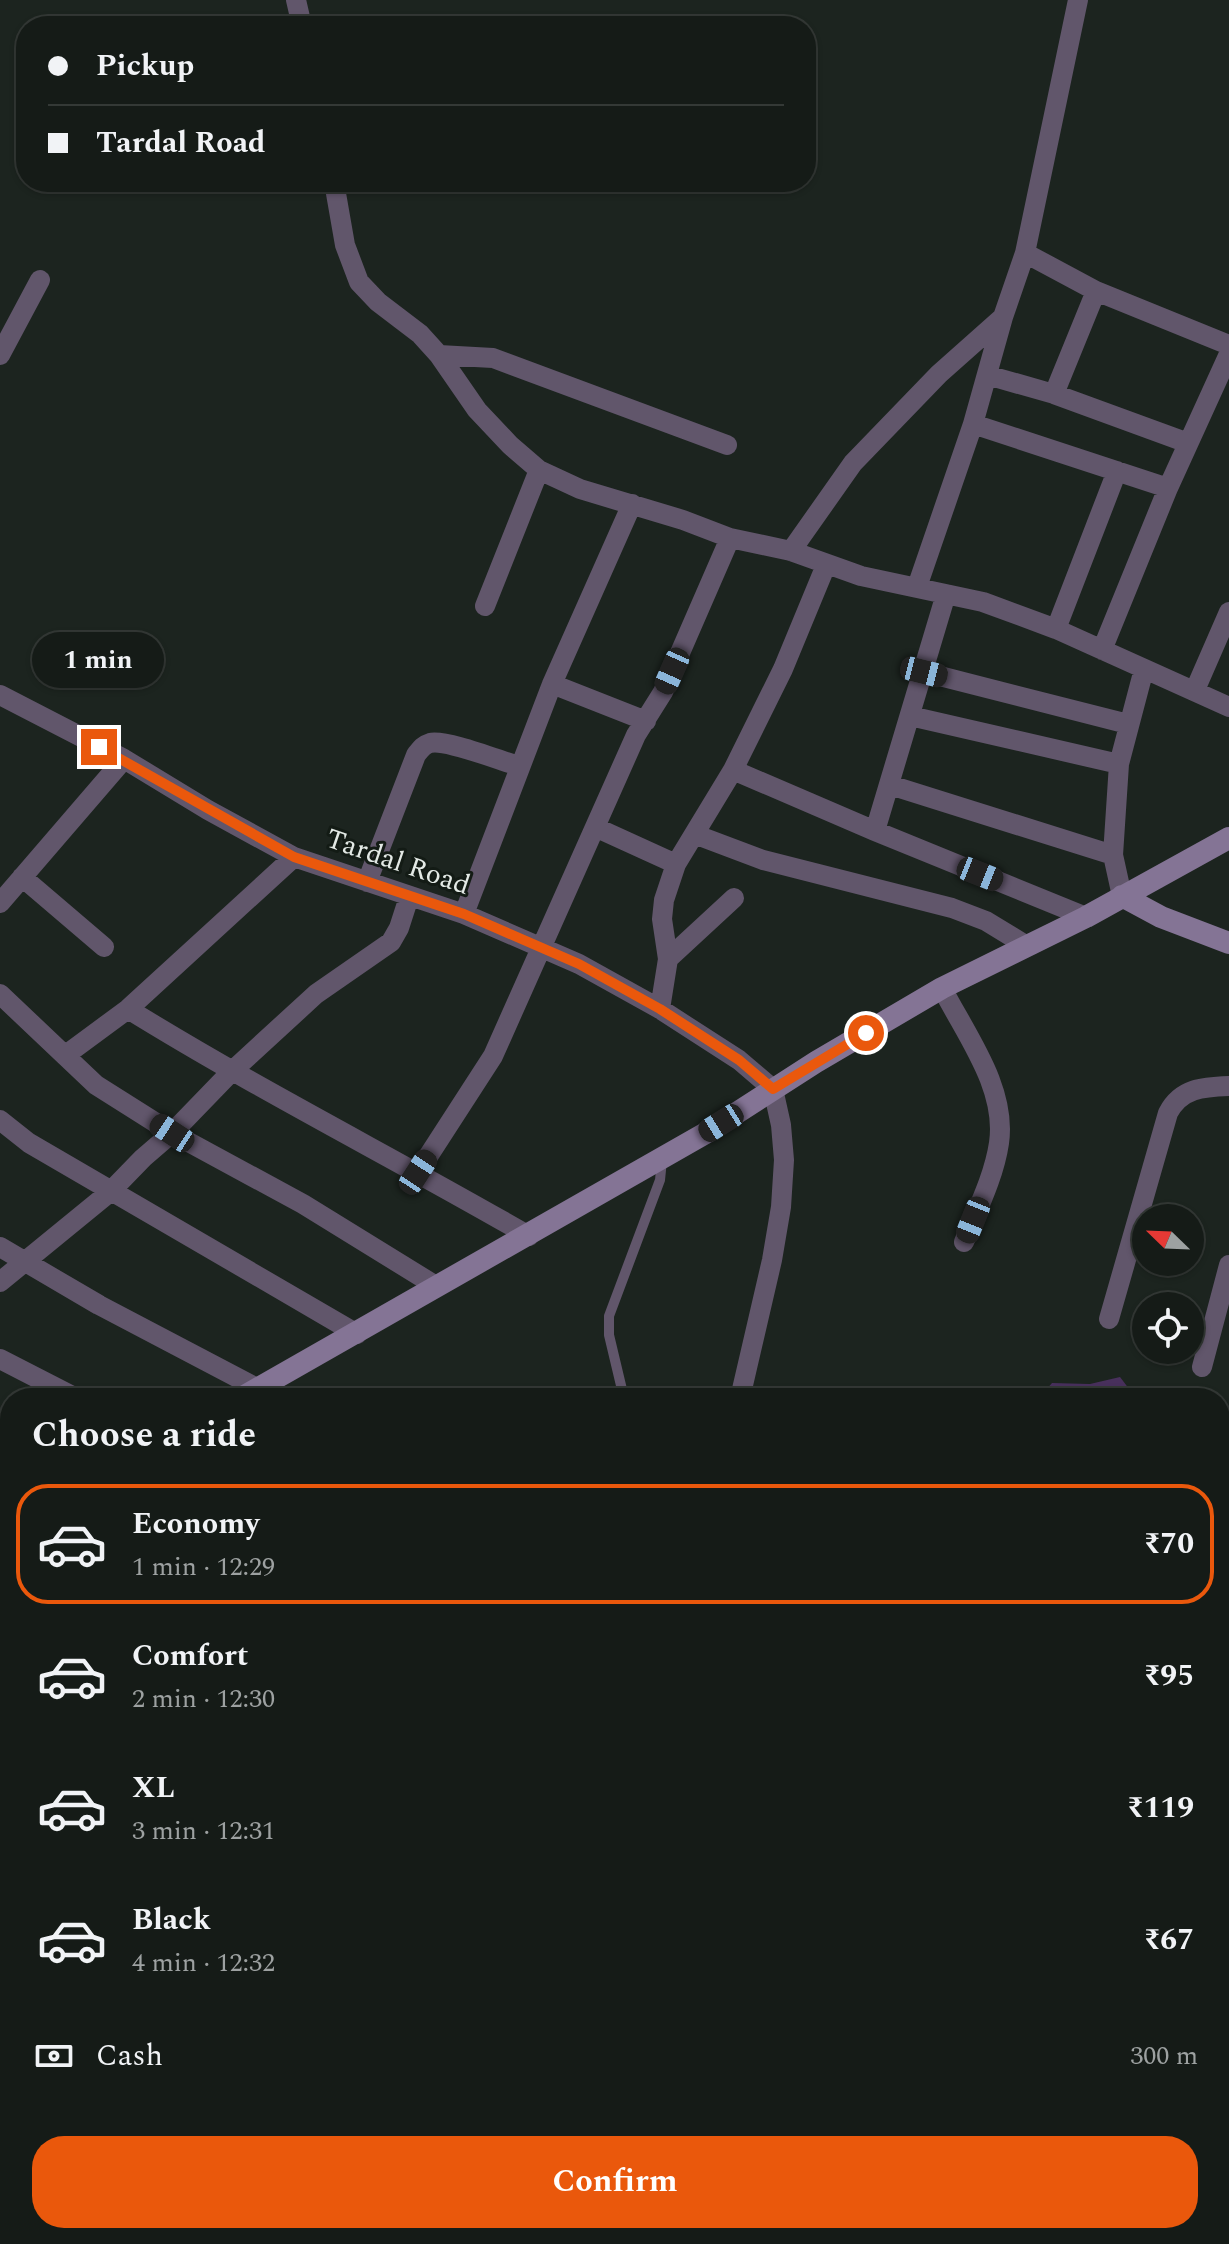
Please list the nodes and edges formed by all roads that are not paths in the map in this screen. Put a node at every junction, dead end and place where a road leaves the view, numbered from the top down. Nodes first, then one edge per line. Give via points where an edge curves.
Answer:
1 (1078, 0) edge
2 (336, 192) edge
3 (1025, 253) junction
4 (40, 280) dead end
5 (1096, 291) junction
6 (1003, 317) junction
7 (1229, 345) edge
8 (1229, 354) edge
9 (0, 355) edge
10 (439, 355) junction
11 (987, 375) junction
12 (1223, 380) edge
13 (1054, 394) junction
14 (973, 424) junction
15 (1188, 443) junction
16 (727, 445) dead end
17 (539, 470) junction
18 (1117, 471) junction
19 (1168, 488) junction
20 (632, 504) junction
21 (730, 538) junction
22 (791, 551) junction
23 (826, 565) junction
24 (917, 587) junction
25 (946, 594) junction
26 (485, 606) dead end
27 (1229, 612) edge
28 (1056, 629) junction
29 (1102, 650) junction
30 (1144, 669) junction
31 (924, 672) junction
32 (552, 684) junction
33 (1195, 690) junction
34 (0, 695) edge
35 (1229, 707) edge
36 (910, 716) junction
37 (646, 721) junction
38 (1128, 724) junction
39 (124, 759) junction
40 (1119, 764) junction
41 (519, 766) junction
42 (733, 770) junction
43 (890, 785) junction
44 (597, 828) junction
45 (875, 831) junction
46 (694, 834) junction
47 (1229, 838) edge
48 (1113, 855) junction
49 (294, 857) junction
50 (676, 864) junction
51 (22, 877) junction
52 (367, 882) junction
53 (1122, 896) junction
54 (409, 897) junction
55 (734, 898) dead end
56 (0, 903) edge
57 (464, 914) junction
58 (1086, 917) junction
59 (1229, 943) edge
60 (1027, 946) junction
61 (104, 947) dead end
62 (543, 948) junction
63 (668, 959) junction
64 (942, 988) junction
65 (0, 994) edge
66 (128, 1009) junction
67 (660, 1009) junction
68 (67, 1054) junction
69 (231, 1072) junction
70 (1229, 1086) edge
71 (773, 1089) junction
72 (0, 1120) edge
73 (172, 1133) junction
74 (662, 1158) junction
75 (418, 1172) junction
76 (110, 1192) junction
77 (529, 1236) junction
78 (964, 1242) dead end
79 (0, 1247) edge
80 (24, 1263) junction
81 (1229, 1265) edge
82 (0, 1282) edge
83 (436, 1286) junction
84 (1109, 1319) dead end
85 (357, 1334) junction
86 (0, 1359) edge
87 (1202, 1367) dead end
88 (57, 1388) edge
89 (240, 1388) edge
90 (258, 1388) edge
91 (622, 1388) edge
92 (742, 1388) edge

1 - 3 street
2 - 10 street via 345,245 359,282
3 - 5 street
3 - 6 street
4 - 9 street
5 - 7 street
5 - 13 street
6 - 11 street
6 - 22 street via 853,463
8 - 12 street
10 - 16 street via 493,358
10 - 17 street via 477,410
11 - 13 street
11 - 14 street
12 - 15 street
13 - 15 street
14 - 18 street
14 - 24 street
15 - 19 street
17 - 20 street
17 - 26 street
18 - 19 street
18 - 28 street
19 - 29 street
20 - 21 street
20 - 32 street
21 - 22 street
21 - 37 street
22 - 23 street
23 - 24 street
23 - 42 street
24 - 25 street
25 - 28 street
25 - 31 street
27 - 33 street
28 - 29 street
29 - 30 street
30 - 33 street
30 - 38 street
31 - 36 street
31 - 38 street
32 - 37 street
32 - 41 street
33 - 35 street
34 - 39 street, Tardal Road
36 - 40 street
36 - 43 street
37 - 44 street
38 - 40 street
39 - 49 street, Tardal Road
39 - 51 street
40 - 48 street
41 - 52 street via 447,744 423,746
41 - 57 street
42 - 45 street
42 - 46 street
43 - 45 street
43 - 48 street
44 - 50 street
44 - 62 street
45 - 58 street
46 - 50 street
46 - 60 street via 763,860 952,908 1009,932
47 - 53 main road
48 - 53 street
49 - 52 street, Tardal Road
49 - 66 street
50 - 63 street via 662,919
51 - 56 street
51 - 61 street
52 - 54 street, Tardal Road
53 - 58 main road
53 - 59 main road
54 - 57 street, Tardal Road
54 - 69 street via 391,942 316,994
55 - 63 street
57 - 62 street, Tardal Road
58 - 60 main road
60 - 64 main road
62 - 67 street, Tardal Road
62 - 75 street via 493,1056
63 - 67 street
64 - 71 main road
64 - 78 street via 992,1083 1001,1115 991,1175
65 - 68 street
66 - 68 street
66 - 69 street
67 - 71 street, Tardal Road via 739,1060
68 - 73 street via 96,1085
69 - 73 street
69 - 75 street
70 - 84 street via 1203,1087 1173,1102
71 - 74 main road
71 - 92 street via 784,1160 781,1207
72 - 76 street
73 - 76 street
73 - 83 street via 303,1204
74 - 77 main road
74 - 91 lane via 660,1180 609,1316
75 - 77 street
76 - 80 street
76 - 85 street
77 - 83 main road
79 - 80 street
80 - 82 street
80 - 89 street
81 - 87 street
83 - 85 main road
85 - 90 main road
86 - 88 street

